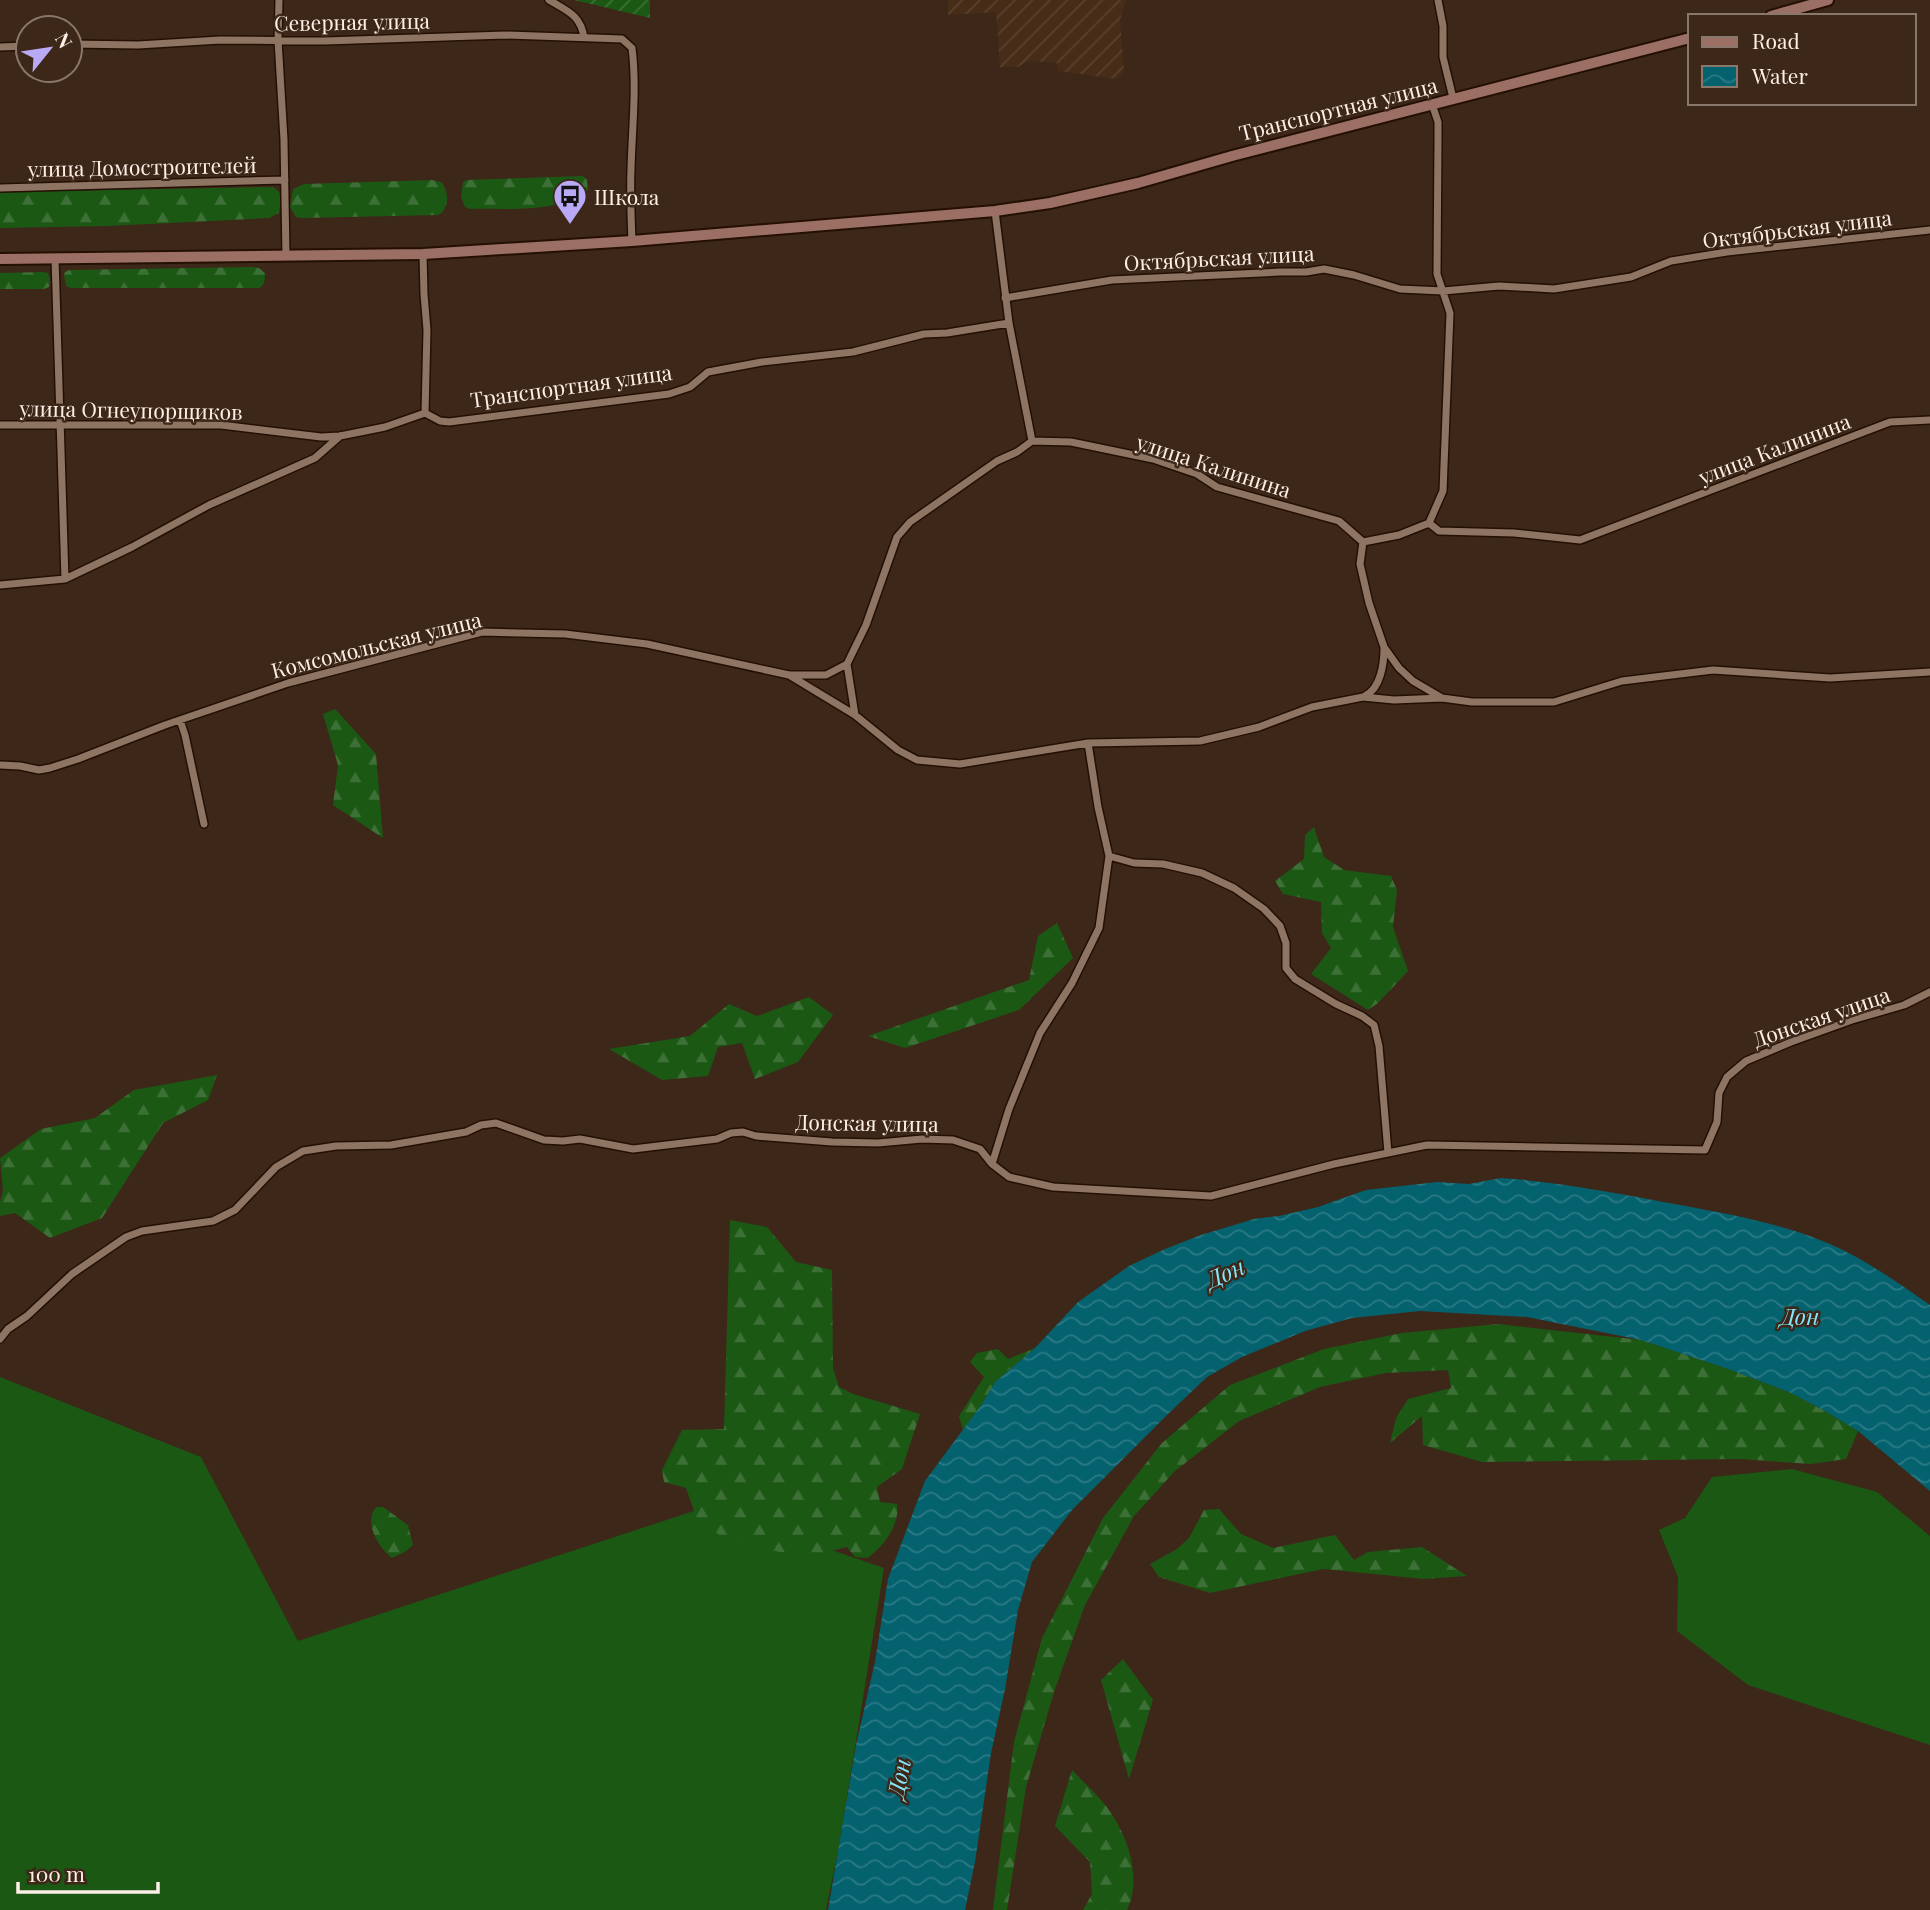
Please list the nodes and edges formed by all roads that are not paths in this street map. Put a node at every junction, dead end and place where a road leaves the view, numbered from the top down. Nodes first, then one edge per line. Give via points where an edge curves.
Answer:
1 (279, 0) edge
2 (549, 0) edge
3 (1438, 0) edge
4 (1828, 0) edge
5 (1778, 14) edge
6 (584, 38) junction
7 (1688, 39) edge
8 (278, 40) junction
9 (84, 44) edge
10 (1453, 98) junction
11 (1432, 104) junction
12 (285, 180) junction
13 (0, 188) edge
14 (995, 211) junction
15 (1930, 230) edge
16 (632, 241) junction
17 (423, 254) junction
18 (286, 256) junction
19 (55, 258) junction
20 (0, 259) edge
21 (1443, 292) junction
22 (1005, 298) junction
23 (1009, 323) junction
24 (425, 412) junction
25 (1930, 420) edge
26 (61, 424) junction
27 (0, 425) edge
28 (340, 436) junction
29 (1032, 441) junction
30 (1429, 523) junction
31 (1363, 542) junction
32 (65, 579) junction
33 (0, 585) edge
34 (1384, 647) junction
35 (847, 664) junction
36 (1930, 671) edge
37 (789, 675) junction
38 (1363, 697) junction
39 (1442, 698) junction
40 (855, 715) junction
41 (180, 720) junction
42 (1088, 743) junction
43 (0, 765) edge
44 (204, 824) dead end
45 (1109, 856) junction
46 (1930, 992) edge
47 (1388, 1153) junction
48 (992, 1164) junction
49 (0, 1339) edge

1 - 8 street
2 - 6 street via 578,19
3 - 10 street via 1443,57
4 - 5 main road
6 - 8 street, Северная улица via 505,35
6 - 16 street, Северная улица via 622,39 632,48
7 - 10 main road, Транспортная улица
8 - 9 street, Северная улица
8 - 12 street
10 - 11 main road, Транспортная улица
11 - 14 main road, Транспортная улица via 1138,183
11 - 21 street via 1438,139 1437,274
12 - 13 street, улица Домостроителей
12 - 18 street
14 - 16 main road, Транспортная улица
14 - 22 street
15 - 21 street, Октябрьская улица via 1727,252 1671,261 1631,277 1554,289 1500,286
16 - 17 main road, Транспортная улица
17 - 18 main road, Транспортная улица
17 - 24 street
18 - 19 main road, Транспортная улица
19 - 20 main road
19 - 26 street
21 - 22 street, Октябрьская улица via 1400,289 1324,269 1112,280
21 - 30 street via 1450,313 1443,491
22 - 23 street
23 - 24 street, Транспортная улица via 924,334 853,352 708,372 690,387 669,394 449,422
23 - 29 street
24 - 28 street, улица Огнеупорщиков via 385,427
25 - 30 street, улица Калинина via 1890,422 1580,540 1439,531
26 - 27 street, улица Огнеупорщиков
26 - 28 street, улица Огнеупорщиков via 221,425
26 - 32 street
28 - 32 street via 315,458 209,505
29 - 31 street, улица Калинина via 1071,442 1153,459 1197,474 1217,487 1339,521
29 - 35 street via 910,522 897,537
30 - 31 street via 1399,536
31 - 34 street via 1360,564
32 - 33 street
34 - 38 street via 1379,678 1371,693
34 - 39 street via 1413,681
35 - 37 street via 826,675
35 - 40 street
36 - 39 street, Комсомольская улица via 1830,677 1713,670 1622,681 1554,702
37 - 40 street, Комсомольская улица
37 - 41 street, Комсомольская улица via 647,644 482,632 288,683
38 - 39 street, Комсомольская улица
38 - 42 street, Комсомольская улица via 1312,707 1259,727 1200,741
40 - 42 street, Комсомольская улица via 917,760 960,764
41 - 43 street, Комсомольская улица via 50,768
41 - 44 street
42 - 45 street
45 - 47 street via 1202,873 1234,888 1280,926 1286,943 1286,968 1295,979 1374,1025
45 - 48 street via 1099,928 1040,1033
46 - 47 street, Донская улица via 1746,1061 1727,1077 1719,1093 1717,1122 1705,1150 1427,1145
47 - 48 street, Донская улица via 1211,1196 1053,1187 1009,1177
48 - 49 street, Донская улица via 980,1149 953,1140 832,1142 743,1132 633,1149 580,1139 544,1140 496,1123 391,1145 336,1146 303,1152 276,1167 235,1210 213,1221 126,1237 72,1274

